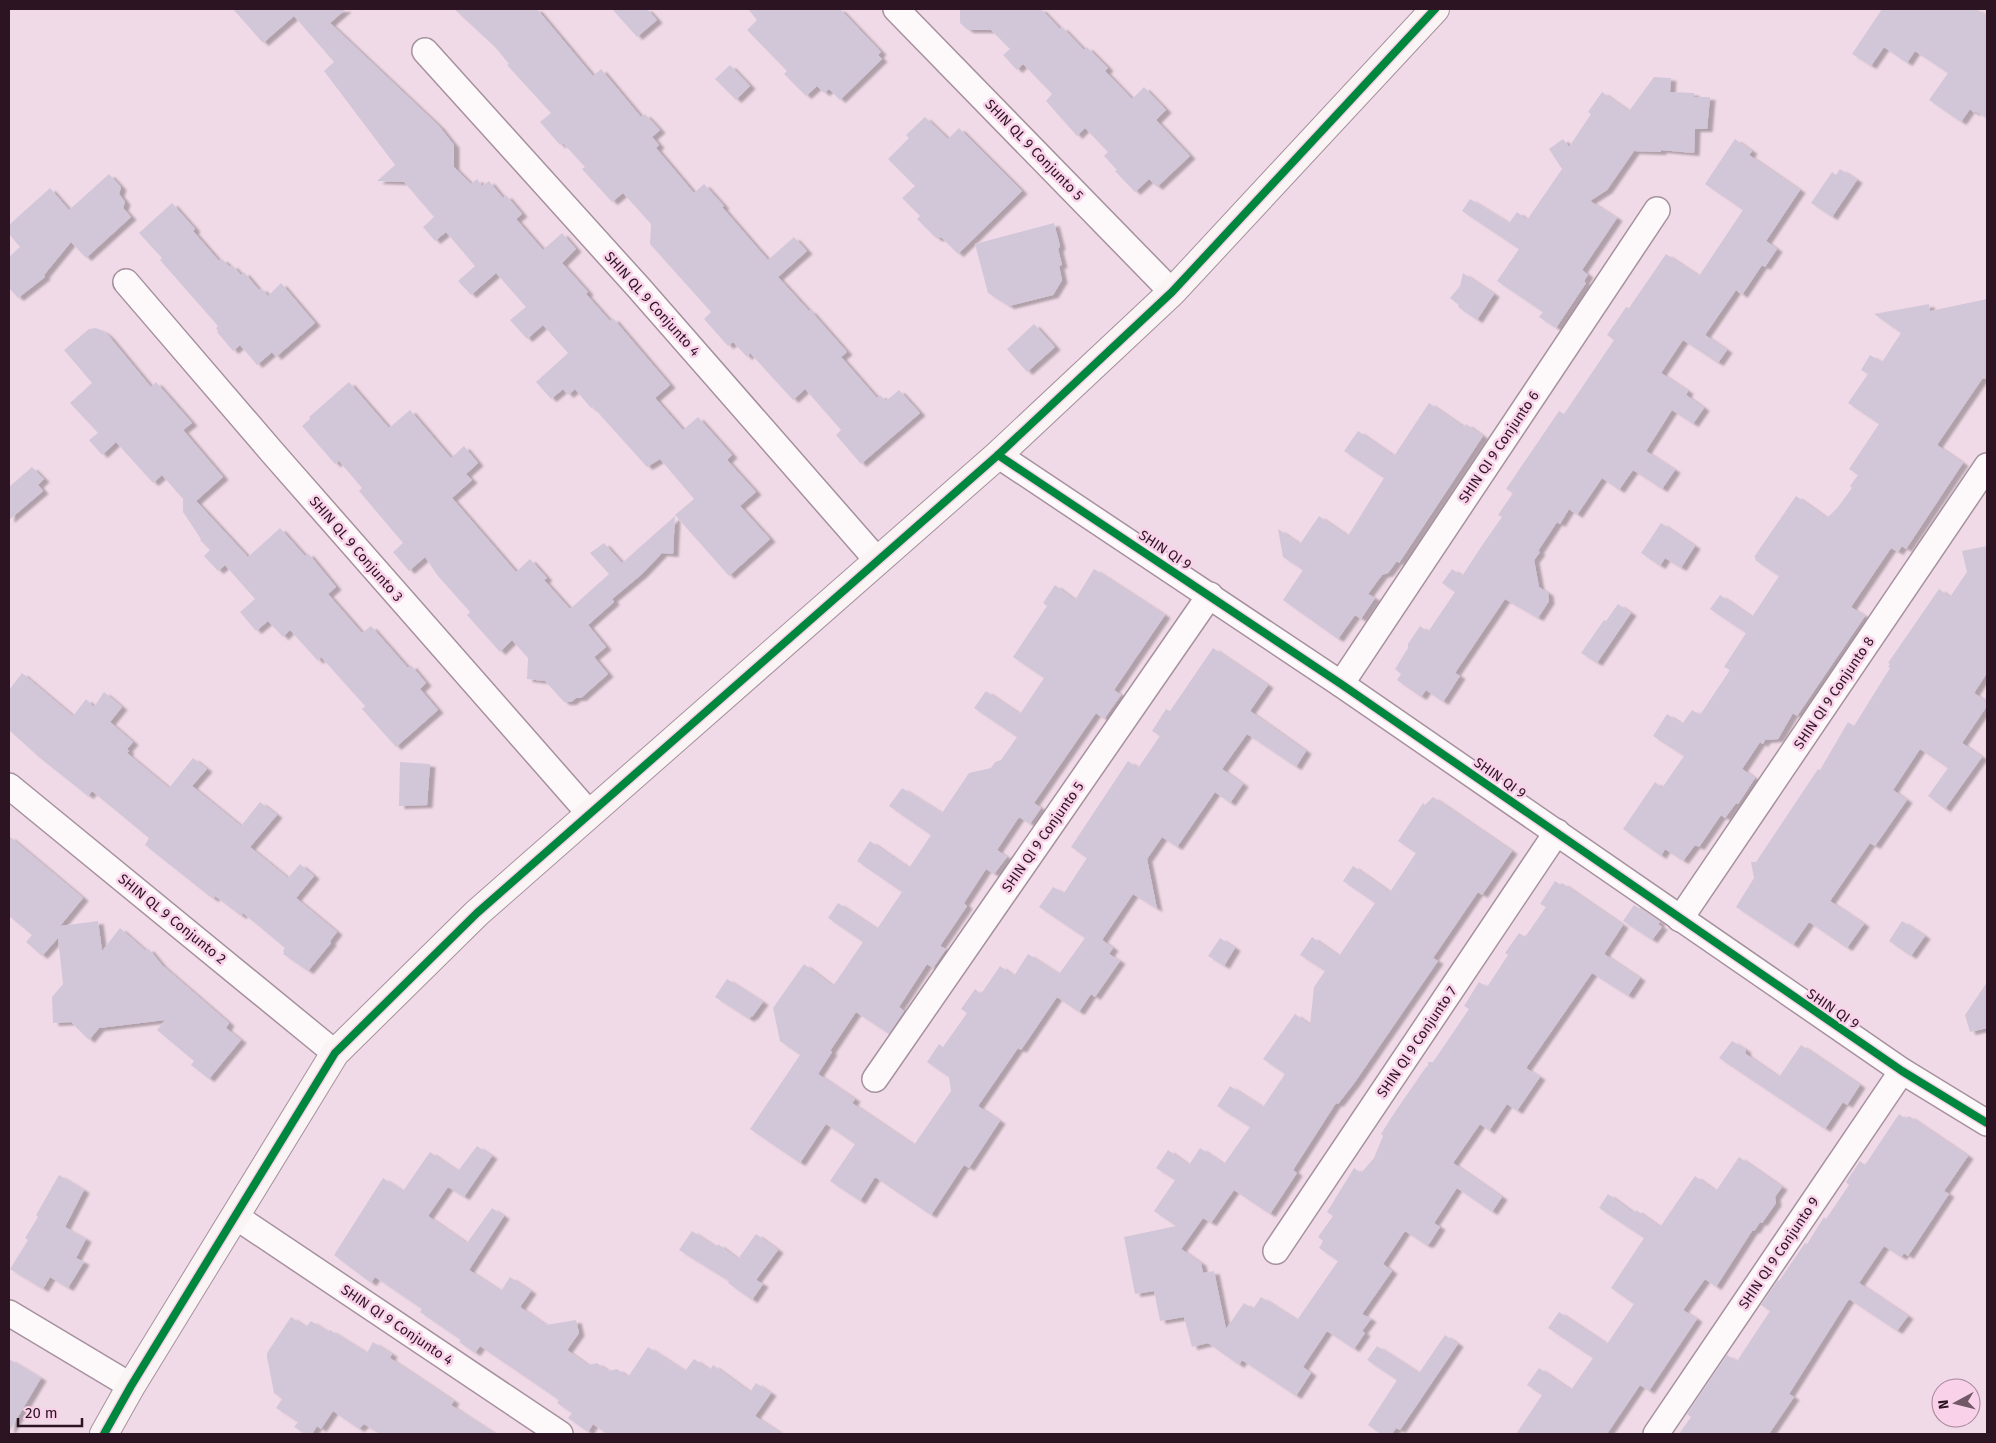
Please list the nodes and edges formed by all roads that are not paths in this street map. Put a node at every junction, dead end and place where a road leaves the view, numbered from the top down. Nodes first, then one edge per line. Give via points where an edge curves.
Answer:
1 (896, 9) edge
2 (1434, 9) edge
3 (425, 51) dead end
4 (1657, 210) dead end
5 (126, 282) dead end
6 (1172, 292) junction
7 (998, 455) junction
8 (1987, 466) edge
9 (877, 560) junction
10 (1210, 595) junction
11 (1340, 684) junction
12 (9, 786) edge
13 (589, 814) junction
14 (1557, 832) junction
15 (1680, 919) junction
16 (335, 1052) junction
17 (1902, 1072) junction
18 (875, 1079) dead end
19 (1987, 1123) edge
20 (235, 1216) junction
21 (1276, 1251) dead end
22 (9, 1313) edge
23 (131, 1386) junction
24 (104, 1434) edge
25 (560, 1434) edge
26 (1656, 1434) edge

1 - 6 street, SHIN QL 9 Conjunto 5
2 - 6 street
3 - 9 street, SHIN QL 9 Conjunto 4 via 639,288
4 - 11 street, SHIN QI 9 Conjunto 6
5 - 13 street, SHIN QL 9 Conjunto 3
6 - 7 street
7 - 9 street
7 - 10 street, SHIN QI 9
8 - 15 street, SHIN QI 9 Conjunto 8
9 - 13 street
10 - 11 street, SHIN QI 9
10 - 18 street, SHIN QI 9 Conjunto 5
11 - 14 street, SHIN QI 9
12 - 16 street, SHIN QL 9 Conjunto 2
13 - 16 street via 477,913
14 - 15 street, SHIN QI 9
14 - 21 street, SHIN QI 9 Conjunto 7
15 - 17 street, SHIN QI 9
16 - 20 street
17 - 19 street, SHIN QI 9
17 - 26 street, SHIN QI 9 Conjunto 9
20 - 23 street
20 - 25 street, SHIN QI 9 Conjunto 4
22 - 23 street
23 - 24 street

